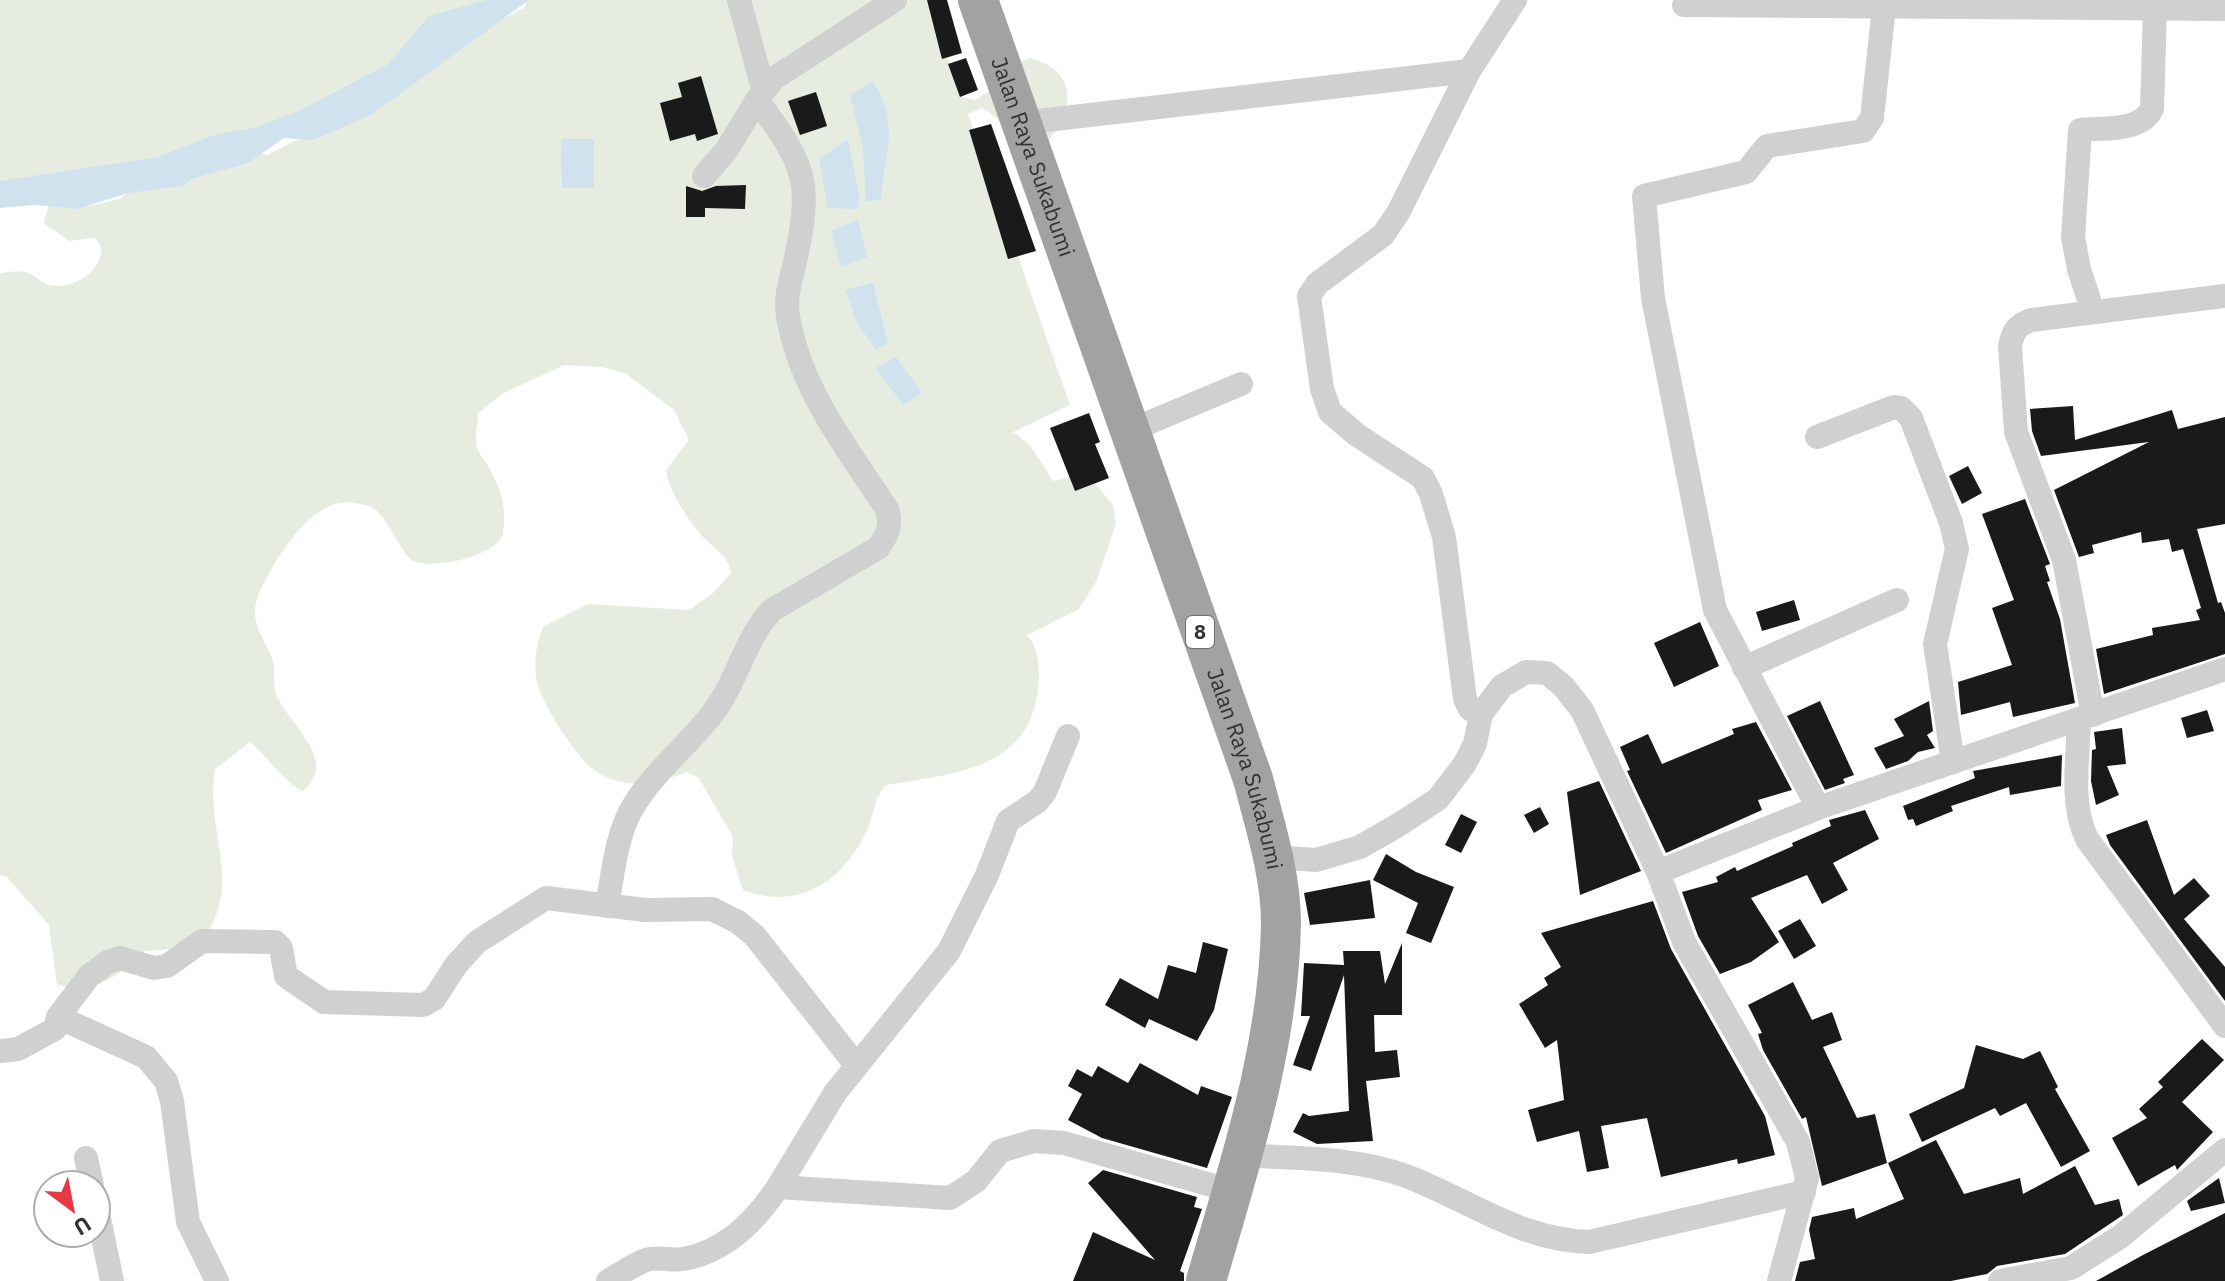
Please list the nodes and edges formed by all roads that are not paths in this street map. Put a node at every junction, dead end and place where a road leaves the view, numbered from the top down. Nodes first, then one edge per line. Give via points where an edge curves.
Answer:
1 (739, 0) edge
2 (895, 0) edge
3 (978, 0) edge
4 (1515, 0) edge
5 (1684, 5) dead end
6 (1884, 7) junction
7 (2155, 9) junction
8 (2225, 9) edge
9 (1469, 71) junction
10 (760, 94) junction
11 (1021, 123) junction
12 (704, 176) dead end
13 (2225, 296) edge
14 (2093, 312) junction
15 (1241, 384) dead end
16 (1129, 431) junction
17 (1817, 437) dead end
18 (1897, 600) dead end
19 (1744, 668) junction
20 (2225, 669) edge
21 (1481, 714) junction
22 (2086, 718) junction
23 (1068, 736) dead end
24 (1953, 762) junction
25 (1818, 808) junction
26 (1273, 857) junction
27 (1658, 872) junction
28 (607, 906) junction
29 (58, 1017) junction
30 (2225, 1026) edge
31 (0, 1051) edge
32 (856, 1065) junction
33 (86, 1158) dead end
34 (2223, 1158) edge
35 (88, 1169) edge
36 (1237, 1173) junction
37 (778, 1187) junction
38 (1804, 1192) junction
39 (105, 1249) edge
40 (2075, 1274) edge
41 (112, 1281) edge
42 (217, 1281) edge
43 (608, 1281) edge
44 (1206, 1281) edge
45 (1779, 1281) edge
46 (2000, 1281) edge

1 - 10 street
2 - 10 street
3 - 11 highway, Jalan Raya Sukabumi / 8
4 - 9 street
5 - 6 street
6 - 7 street
6 - 19 street via 1872,118 1863,131 1767,146 1746,172 1644,196 1653,298 1715,610
7 - 8 street
7 - 14 street via 2152,109 2147,118 2133,125 2080,130 2073,237
9 - 11 street
9 - 21 street via 1383,235 1317,284 1309,296 1330,412 1423,478 1431,494 1444,537 1465,699
10 - 12 street via 726,151
10 - 28 street via 800,165 805,185 805,214 786,299 805,380 891,522 878,548 761,621 712,715 635,802 626,820
11 - 16 highway, Jalan Raya Sukabumi / 8
13 - 14 street
14 - 22 street via 2020,324 2010,346 2016,432 2064,560
15 - 16 street
16 - 26 highway, Jalan Raya Sukabumi / 8 via 1253,779
17 - 24 street via 1894,407 1911,418 1957,549 1935,644
18 - 19 street
19 - 25 street
20 - 22 street
21 - 26 street via 1475,744 1438,799 1360,847 1316,860
21 - 27 street via 1502,686 1526,672 1547,673 1563,686 1582,710
22 - 24 street
22 - 30 street via 2077,802 2080,824
23 - 32 street via 1045,792 1008,821 949,951
24 - 25 street
25 - 27 street
26 - 36 highway, Jalan Raya Sukabumi / 8 via 1281,920 1275,1009 1258,1101
27 - 38 street via 1684,942 1790,1123 1804,1161
28 - 29 street via 546,898 477,942 434,999 423,1005 324,1002 286,976 275,942 202,941 167,966 154,968 120,958 108,962 89,976
28 - 32 street via 712,909 738,922 755,936
29 - 31 street via 55,1029 38,1040
29 - 42 street via 146,1057 166,1081 188,1222
32 - 37 street
33 - 35 street
34 - 40 street
36 - 37 street via 1034,1141 1000,1151 976,1181 950,1198
36 - 38 street via 1359,1163 1406,1176 1500,1223 1556,1241 1589,1242
36 - 44 highway, Jalan Raya Sukabumi / 8
37 - 43 street via 746,1227 713,1249 676,1260 646,1260
38 - 45 street
39 - 41 street
40 - 46 street

